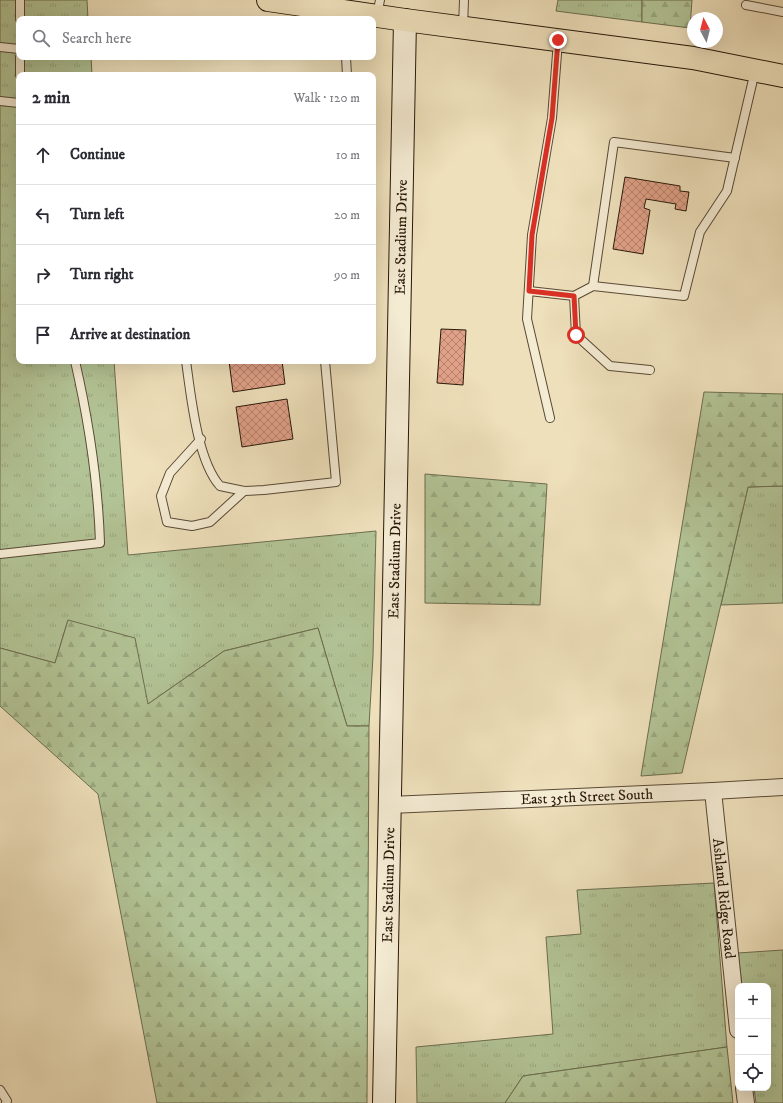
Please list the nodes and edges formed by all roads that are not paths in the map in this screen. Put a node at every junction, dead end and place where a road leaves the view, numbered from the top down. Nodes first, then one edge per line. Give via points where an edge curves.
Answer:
1 (20, 0) edge
2 (268, 0) edge
3 (464, 0) edge
4 (746, 5) dead end
5 (379, 8) edge
6 (783, 12) edge
7 (344, 15) edge
8 (20, 16) edge
9 (405, 20) junction
10 (463, 28) junction
11 (558, 40) junction
12 (0, 47) edge
13 (16, 49) edge
14 (20, 60) edge
15 (346, 60) edge
16 (755, 70) junction
17 (20, 72) edge
18 (347, 72) edge
19 (783, 76) edge
20 (0, 101) edge
21 (16, 103) edge
22 (735, 158) junction
23 (593, 286) junction
24 (529, 291) junction
25 (574, 296) junction
26 (76, 364) edge
27 (186, 364) edge
28 (325, 364) edge
29 (650, 370) dead end
30 (550, 418) dead end
31 (201, 439) junction
32 (244, 491) junction
33 (0, 554) edge
34 (783, 787) edge
35 (713, 791) junction
36 (390, 805) junction
37 (737, 1019) edge
38 (0, 1090) edge
39 (744, 1091) edge
40 (8, 1102) edge
41 (384, 1103) edge
42 (746, 1103) edge

1 - 8 lane
2 - 7 main road
3 - 10 lane
4 - 6 lane
5 - 7 main road
5 - 9 main road
9 - 10 main road
9 - 36 main road, East Stadium Drive
10 - 11 main road
11 - 16 main road via 693,58
11 - 24 lane via 552,118 532,235
12 - 13 lane
14 - 17 lane
15 - 18 lane
16 - 19 main road
16 - 22 lane
20 - 21 lane
22 - 23 lane via 727,191 700,232 684,296
22 - 23 lane via 614,142
23 - 25 lane
24 - 25 lane
24 - 30 lane via 527,319
25 - 29 lane via 576,335 610,366
26 - 33 lane via 94,456 99,498 100,543
27 - 31 lane
28 - 32 lane via 336,482
31 - 32 lane via 208,469 213,478 220,486
31 - 32 lane via 170,473 161,496 167,522 192,526 210,522
34 - 35 street, East 35th Street South
35 - 36 street, East 35th Street South
35 - 37 street, Ashland Ridge Road
36 - 41 main road, East Stadium Drive
38 - 40 lane
39 - 42 street

